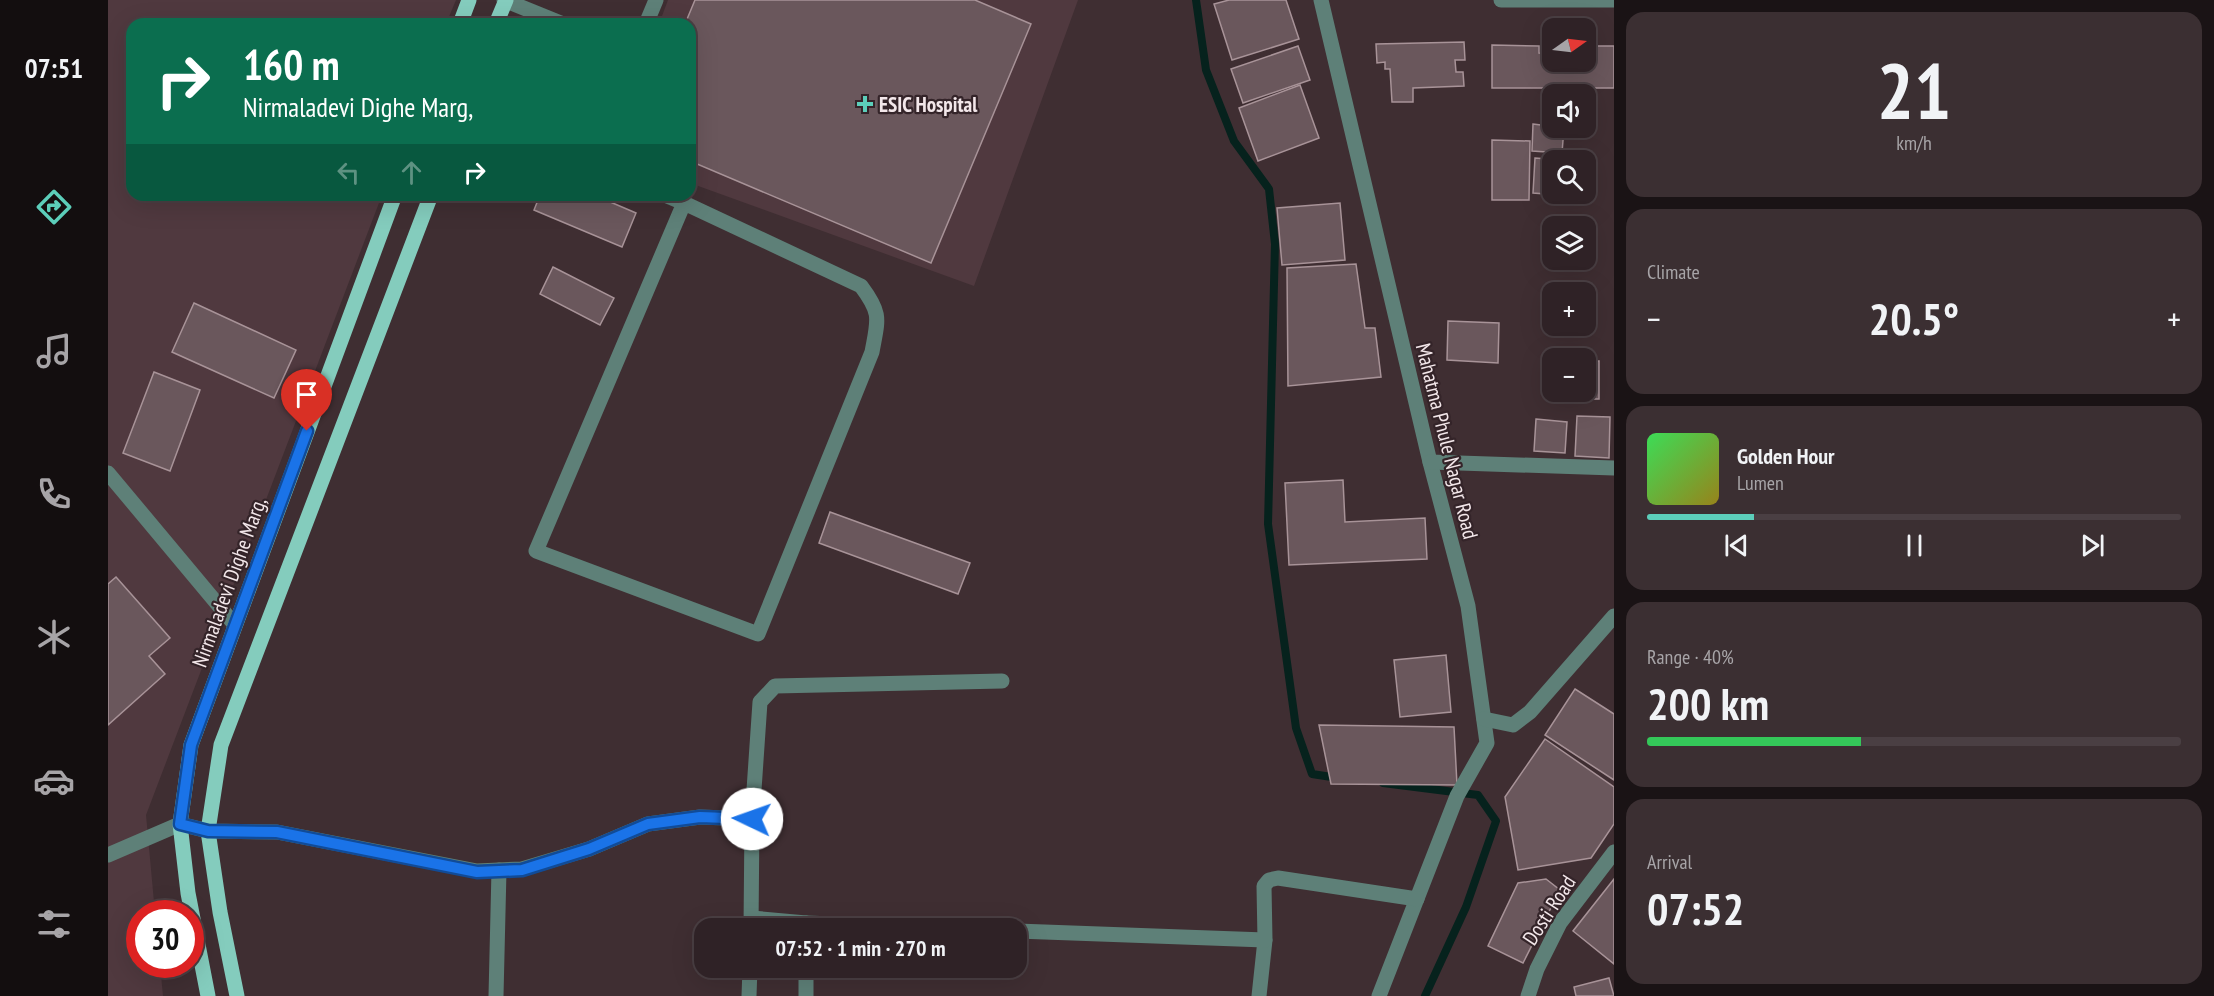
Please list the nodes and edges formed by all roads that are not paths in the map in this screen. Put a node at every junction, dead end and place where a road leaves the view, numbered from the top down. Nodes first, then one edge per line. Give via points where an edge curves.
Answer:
1 (469, 0) edge
2 (505, 0) edge
3 (656, 0) edge
4 (1321, 0) edge
5 (1501, 0) edge
6 (1614, 0) edge
7 (462, 18) edge
8 (498, 18) edge
9 (548, 18) edge
10 (648, 18) edge
11 (393, 201) edge
12 (429, 201) edge
13 (679, 201) edge
14 (684, 203) junction
15 (1430, 462) junction
16 (1614, 468) edge
17 (108, 473) edge
18 (1614, 616) edge
19 (235, 624) junction
20 (1002, 681) dead end
21 (1484, 719) junction
22 (752, 819) junction
23 (180, 824) junction
24 (208, 831) junction
25 (1614, 852) edge
26 (108, 855) edge
27 (499, 870) junction
28 (1417, 899) junction
29 (752, 918) edge
30 (1027, 931) edge
31 (1264, 940) junction
32 (750, 978) edge
33 (806, 978) edge
34 (208, 996) edge
35 (237, 996) edge
36 (496, 996) edge
37 (749, 996) edge
38 (806, 996) edge
39 (1259, 996) edge
40 (1379, 996) edge
41 (1528, 996) edge

1 - 7 main road
2 - 8 main road
2 - 9 street
3 - 10 street
4 - 15 street, Mahatma Phule Nagar Road
5 - 6 street
11 - 19 main road, Nirmaladevi Dighe Marg,
12 - 24 main road via 221,745
13 - 14 street
14 - 14 street via 861,286 876,305 872,351 758,634 536,551
15 - 16 street
15 - 21 street, Mahatma Phule Nagar Road via 1468,606
17 - 19 street
18 - 21 street via 1530,712 1513,725
19 - 23 main road, Nirmaladevi Dighe Marg, via 191,745
20 - 22 street via 775,686 760,702
21 - 28 street, Mahatma Phule Nagar Road via 1487,743 1461,789
22 - 27 street via 700,817 648,824 589,849 522,870
22 - 29 street
23 - 24 street
23 - 26 street
23 - 34 main road, Nirmaladevi Dighe Marg, via 188,893
24 - 27 street via 277,832 477,872
24 - 35 main road
25 - 41 street, Dosti Road via 1560,923
27 - 36 street
28 - 31 street via 1278,878 1269,880 1264,886
28 - 40 street, Mahatma Phule Nagar Road
30 - 31 street
31 - 39 street
32 - 37 street
33 - 38 street

